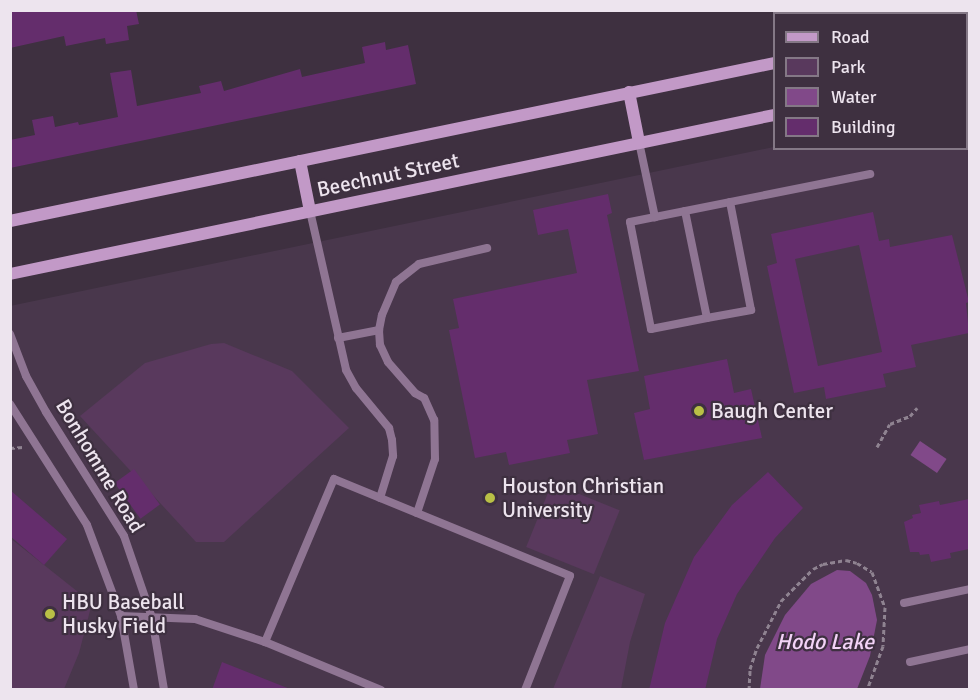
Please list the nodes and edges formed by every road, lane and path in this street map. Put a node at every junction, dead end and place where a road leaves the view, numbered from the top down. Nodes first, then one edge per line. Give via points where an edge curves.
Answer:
1 (773, 63) edge
2 (629, 92) junction
3 (773, 115) edge
4 (639, 142) junction
5 (300, 161) junction
6 (870, 174) dead end
7 (730, 202) junction
8 (310, 211) junction
9 (686, 211) junction
10 (656, 217) junction
11 (10, 220) edge
12 (487, 248) dead end
13 (10, 274) edge
14 (706, 318) junction
15 (379, 330) junction
16 (10, 334) edge
17 (338, 338) junction
18 (10, 404) edge
19 (917, 408) dead end
20 (877, 447) dead end
21 (380, 498) junction
22 (417, 513) junction
23 (969, 589) edge
24 (904, 603) dead end
25 (121, 616) junction
26 (152, 618) junction
27 (265, 642) junction
28 (969, 649) edge
29 (910, 662) dead end
30 (134, 690) edge
31 (164, 690) edge
32 (381, 690) edge
33 (525, 690) edge
34 (749, 690) edge
35 (867, 690) edge

1 - 2 main road, Beechnut Street
2 - 4 main road
2 - 5 main road, Beechnut Street
3 - 4 main road, Beechnut Street
4 - 8 main road, Beechnut Street
4 - 10 lane
5 - 8 main road
5 - 11 main road, Beechnut Street
6 - 7 lane
7 - 9 lane
7 - 14 lane via 751,310
8 - 13 main road, Beechnut Street
8 - 17 lane
9 - 10 lane
9 - 14 lane
10 - 14 lane via 630,222 651,329
12 - 15 lane via 419,264 396,282
15 - 17 lane
15 - 22 lane via 380,345 388,362 424,398 434,420 435,459
16 - 26 lane, Bonhomme Road via 26,376 46,412 124,536
17 - 21 lane via 346,370 388,428 392,440 393,456
18 - 25 lane, Bonhomme Road via 87,525
19 - 20 path via 910,416 890,424
21 - 22 lane
21 - 27 lane via 334,479
22 - 33 lane via 570,576
23 - 24 lane
25 - 26 lane
25 - 30 lane, Bonhomme Road
26 - 27 lane via 195,619
26 - 31 lane, Bonhomme Road
27 - 32 lane
28 - 29 lane
34 - 35 path via 757,648 781,601 813,569 846,560 872,572 885,607 883,646

